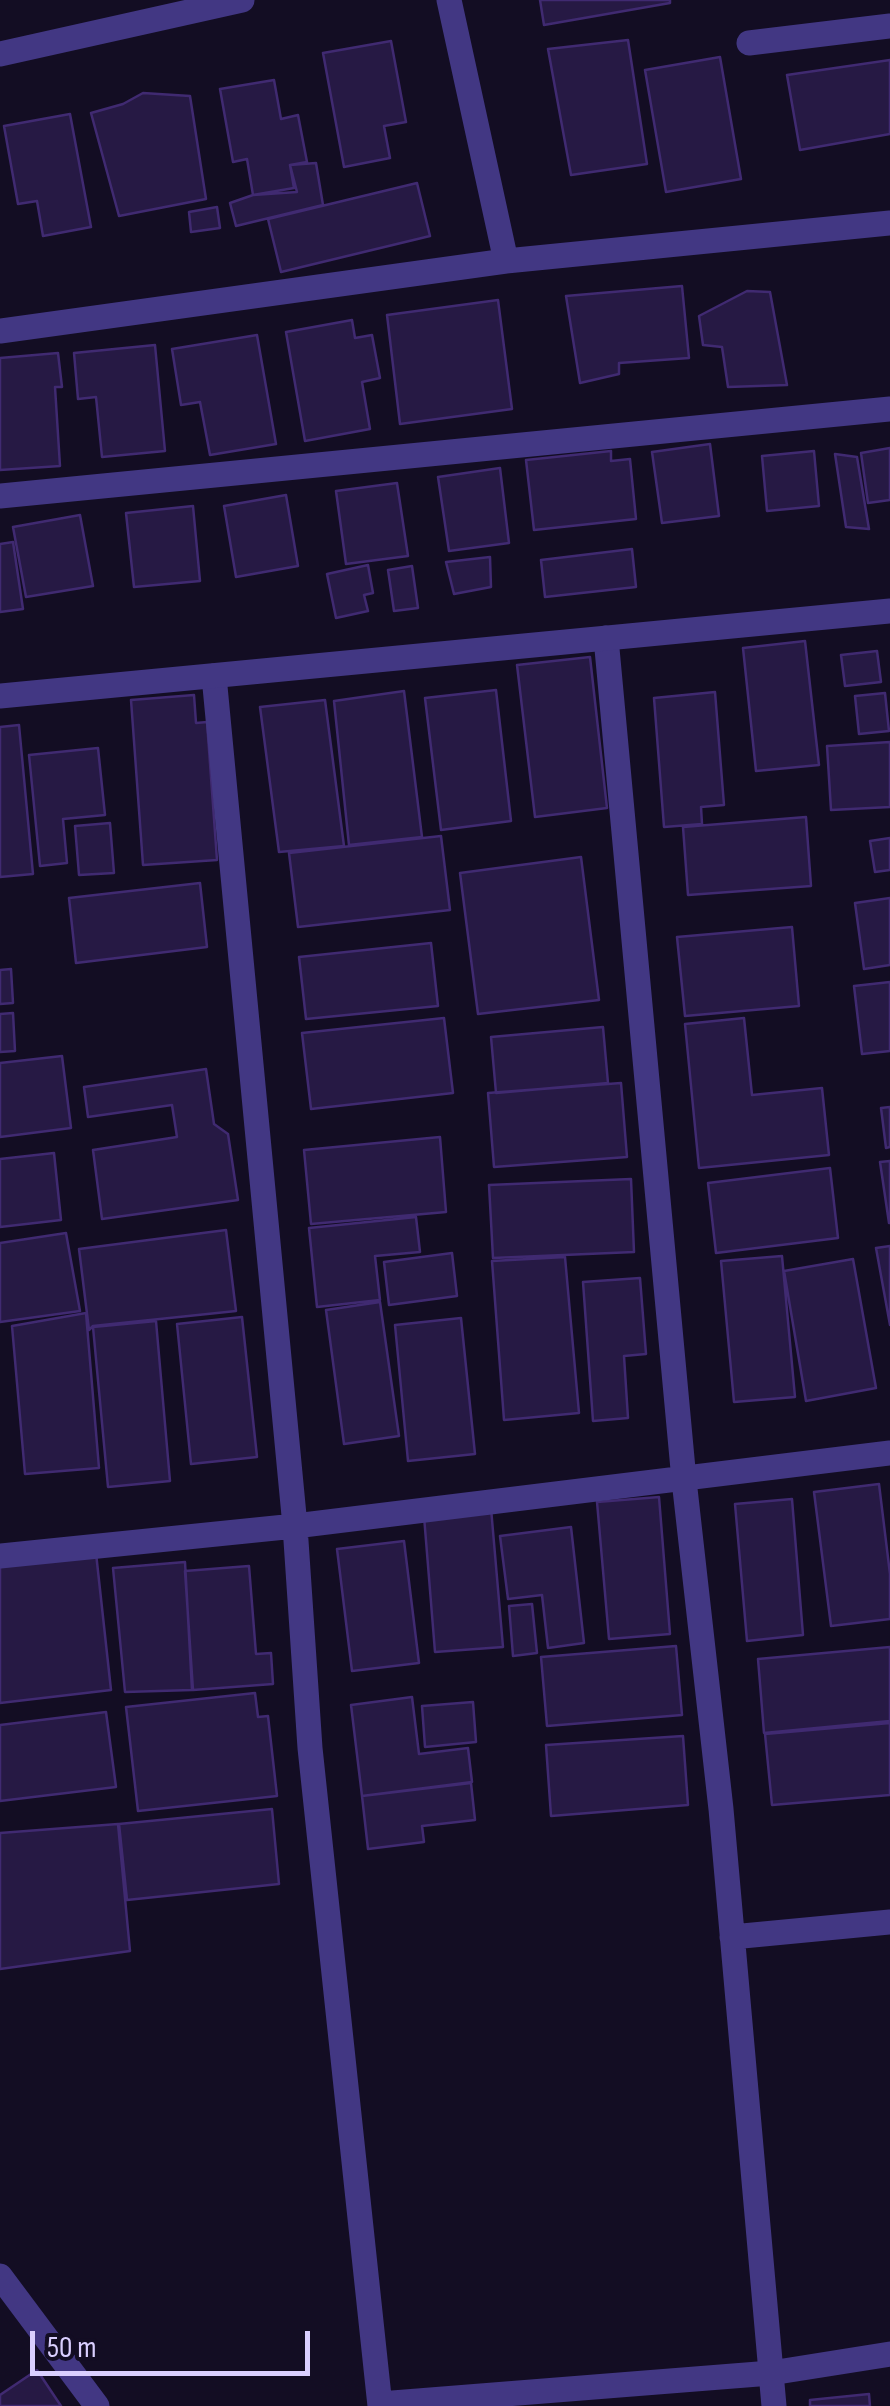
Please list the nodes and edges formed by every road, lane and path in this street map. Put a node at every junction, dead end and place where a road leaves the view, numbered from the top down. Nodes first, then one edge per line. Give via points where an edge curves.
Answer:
1 (242, 0) edge
2 (449, 0) edge
3 (890, 26) edge
4 (749, 44) dead end
5 (0, 54) edge
6 (890, 223) edge
7 (506, 262) junction
8 (0, 331) edge
9 (890, 409) edge
10 (0, 496) edge
11 (890, 611) edge
12 (606, 638) junction
13 (214, 676) junction
14 (0, 696) edge
15 (890, 1453) edge
16 (684, 1480) junction
17 (295, 1526) junction
18 (0, 1556) edge
19 (890, 1922) edge
20 (732, 1938) junction
21 (0, 2276) edge
22 (890, 2354) edge
23 (771, 2373) junction
24 (380, 2405) edge
25 (97, 2406) edge
26 (774, 2406) edge

1 - 5 street
2 - 7 street
3 - 4 street
6 - 7 street
7 - 8 street
9 - 10 street
11 - 12 street
12 - 13 street
12 - 16 street
13 - 14 street
13 - 17 street
15 - 16 street
16 - 17 street
16 - 20 street
17 - 18 street
17 - 24 street via 310,1748
19 - 20 street
20 - 23 street
21 - 25 street
22 - 23 street
23 - 24 street
23 - 26 street

